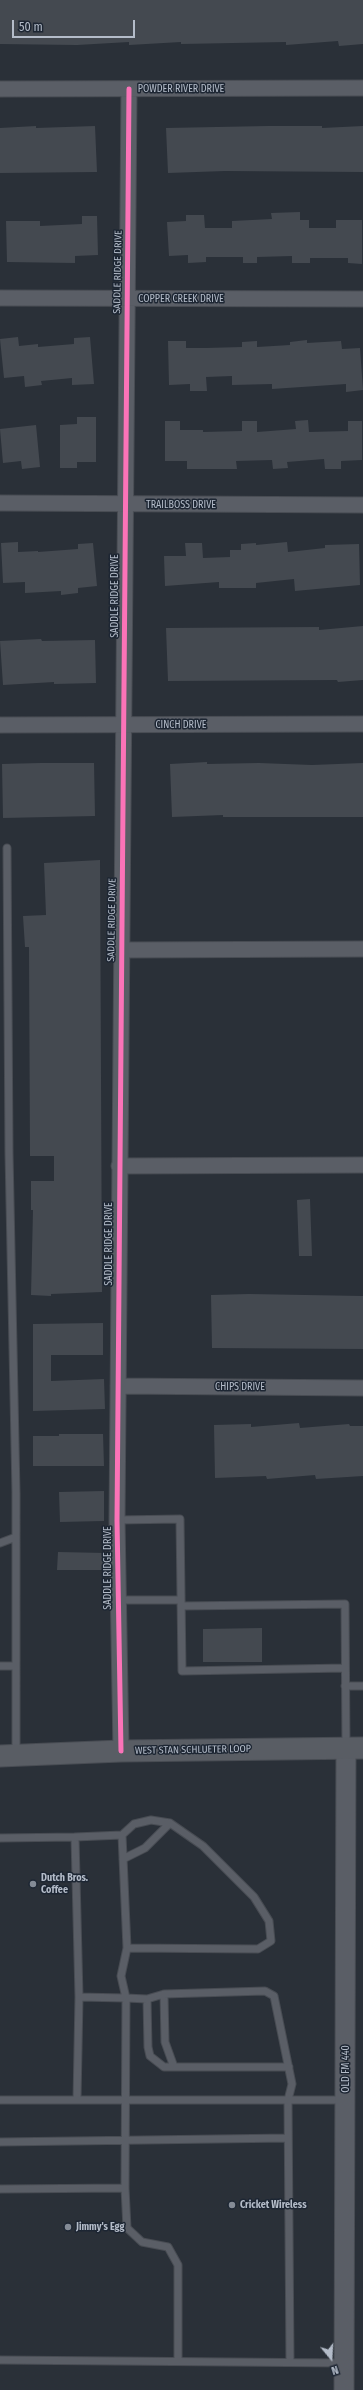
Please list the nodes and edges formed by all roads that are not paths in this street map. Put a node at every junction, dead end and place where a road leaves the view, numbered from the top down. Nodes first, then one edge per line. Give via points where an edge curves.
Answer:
1 (363, 88) edge
2 (0, 89) edge
3 (129, 89) junction
4 (0, 298) edge
5 (127, 299) junction
6 (363, 299) edge
7 (0, 503) edge
8 (125, 505) junction
9 (363, 505) edge
10 (363, 724) edge
11 (0, 725) edge
12 (123, 726) junction
13 (7, 848) dead end
14 (363, 949) edge
15 (120, 950) junction
16 (363, 1165) edge
17 (119, 1166) junction
18 (118, 1386) junction
19 (363, 1388) edge
20 (117, 1520) junction
21 (16, 1537) junction
22 (0, 1543) edge
23 (117, 1600) junction
24 (181, 1603) junction
25 (0, 1666) edge
26 (16, 1666) junction
27 (345, 1668) junction
28 (345, 1686) junction
29 (363, 1686) edge
30 (354, 1748) edge
31 (121, 1751) junction
32 (8, 1756) edge
33 (170, 1823) junction
34 (122, 1835) junction
35 (75, 1837) junction
36 (0, 1838) edge
37 (123, 1859) junction
38 (127, 1948) junction
39 (164, 1994) junction
40 (79, 1997) junction
41 (126, 1998) junction
42 (147, 1999) junction
43 (174, 2067) junction
44 (289, 2067) junction
45 (0, 2100) edge
46 (77, 2100) junction
47 (125, 2100) junction
48 (288, 2100) junction
49 (346, 2100) junction
50 (288, 2138) junction
51 (125, 2141) junction
52 (0, 2142) edge
53 (125, 2188) junction
54 (0, 2189) edge
55 (0, 2360) edge
56 (178, 2360) junction
57 (290, 2362) junction
58 (344, 2362) junction
59 (344, 2390) edge

1 - 3 street, POWDER RIVER DRIVE
2 - 3 street, POWDER RIVER DRIVE
3 - 5 street, SADDLE RIDGE DRIVE
4 - 5 street, COPPER CREEK DRIVE
5 - 6 street, COPPER CREEK DRIVE
5 - 8 street, SADDLE RIDGE DRIVE
7 - 8 street, TRAILBOSS DRIVE
8 - 9 street, TRAILBOSS DRIVE
8 - 12 street, SADDLE RIDGE DRIVE
10 - 12 street, CINCH DRIVE
11 - 12 street, CINCH DRIVE
12 - 15 street, SADDLE RIDGE DRIVE
13 - 21 lane
14 - 15 street
15 - 17 street, SADDLE RIDGE DRIVE
16 - 17 street
17 - 18 street, SADDLE RIDGE DRIVE
18 - 19 street, CHIPS DRIVE
18 - 20 street, SADDLE RIDGE DRIVE
20 - 23 street, SADDLE RIDGE DRIVE
20 - 24 lane via 180,1519
21 - 22 lane
21 - 26 lane
23 - 24 lane
23 - 31 street, SADDLE RIDGE DRIVE
24 - 27 lane via 345,1604
24 - 27 lane via 182,1671
25 - 26 lane
26 - 32 lane
27 - 28 lane
28 - 29 lane
28 - 30 lane
30 - 31 main road, WEST STAN SCHLUETER LOOP
30 - 49 street, OLD FM 440
31 - 32 main road, WEST STAN SCHLUETER LOOP
33 - 34 lane via 151,1820 134,1824
33 - 37 lane via 145,1848
33 - 38 lane via 203,1846 254,1897 269,1921 271,1941 258,1949
34 - 35 lane
34 - 37 lane
35 - 36 lane
35 - 40 lane
37 - 38 lane
38 - 41 lane via 121,1976
39 - 42 lane
39 - 43 lane via 165,2042
39 - 44 lane via 264,1991 274,1996
40 - 41 lane
40 - 46 lane
41 - 42 lane
41 - 47 lane
42 - 43 lane via 150,2056 164,2067
43 - 44 lane
44 - 48 lane via 292,2084
45 - 46 lane
46 - 47 lane
47 - 48 lane
47 - 51 lane
48 - 49 lane
48 - 50 lane
49 - 58 street, OLD FM 440
50 - 51 lane
50 - 57 lane
51 - 52 lane
51 - 53 lane
53 - 54 lane
53 - 56 lane via 127,2228 142,2242 168,2247 178,2265
55 - 56 lane
56 - 57 lane
57 - 58 lane
58 - 59 street, OLD FM 440

